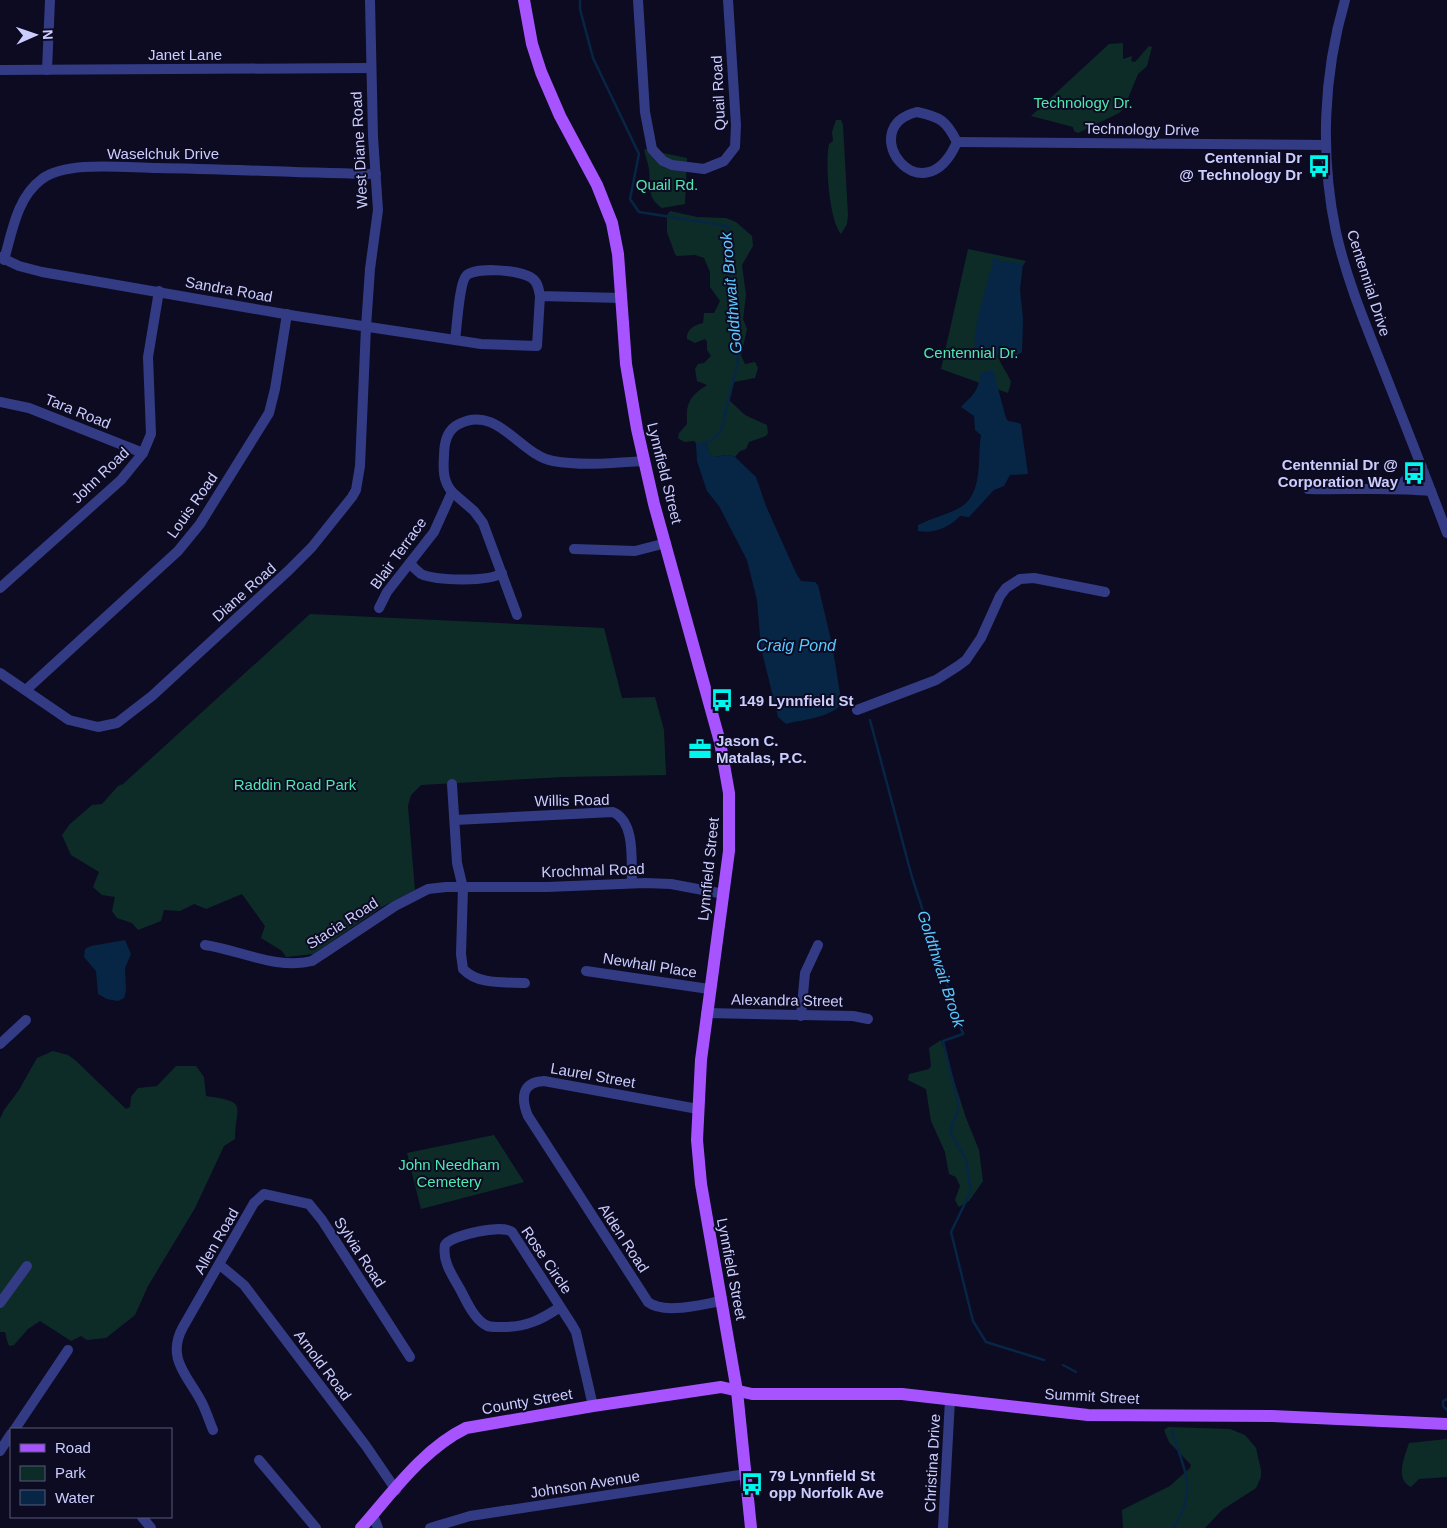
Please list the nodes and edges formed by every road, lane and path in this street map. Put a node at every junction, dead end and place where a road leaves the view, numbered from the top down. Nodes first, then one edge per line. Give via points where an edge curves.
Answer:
1 (50, 0) edge
2 (370, 0) edge
3 (524, 0) edge
4 (638, 0) edge
5 (728, 0) edge
6 (1345, 0) edge
7 (370, 68) junction
8 (0, 70) edge
9 (47, 70) junction
10 (957, 142) junction
11 (1326, 145) junction
12 (376, 174) junction
13 (2, 258) edge
14 (159, 291) junction
15 (540, 296) junction
16 (621, 298) junction
17 (287, 314) junction
18 (366, 327) junction
19 (455, 340) junction
20 (0, 402) edge
21 (143, 453) junction
22 (644, 461) junction
23 (1422, 467) junction
24 (1396, 488) junction
25 (1308, 489) dead end
26 (1431, 491) junction
27 (452, 492) junction
28 (1447, 533) edge
29 (666, 543) junction
30 (574, 549) dead end
31 (410, 563) junction
32 (502, 573) junction
33 (0, 588) edge
34 (1105, 592) dead end
35 (379, 608) dead end
36 (517, 615) dead end
37 (0, 673) edge
38 (27, 689) junction
39 (857, 710) dead end
40 (452, 784) dead end
41 (455, 820) junction
42 (632, 883) junction
43 (463, 888) junction
44 (724, 894) junction
45 (205, 945) dead end
46 (818, 946) dead end
47 (586, 971) dead end
48 (524, 984) dead end
49 (709, 989) junction
50 (706, 1013) junction
51 (801, 1016) junction
52 (868, 1019) dead end
53 (26, 1020) dead end
54 (0, 1044) edge
55 (698, 1109) junction
56 (534, 1126) joint
57 (264, 1194) joint
58 (220, 1265) junction
59 (27, 1266) dead end
60 (722, 1301) junction
61 (0, 1303) edge
62 (560, 1307) junction
63 (68, 1350) dead end
64 (410, 1357) dead end
65 (737, 1391) junction
66 (950, 1400) junction
67 (593, 1406) junction
68 (1447, 1424) edge
69 (16, 1428) edge
70 (213, 1430) dead end
71 (10, 1436) edge
72 (1, 1449) edge
73 (259, 1460) dead end
74 (746, 1474) junction
75 (396, 1490) junction
76 (373, 1515) junction
77 (143, 1518) edge
78 (151, 1528) edge
79 (316, 1528) edge
80 (361, 1528) edge
81 (378, 1528) edge
82 (430, 1528) edge
83 (751, 1528) edge
84 (943, 1528) edge

1 - 9 street
2 - 7 street, West Diane Road
3 - 16 main road, Lynnfield Street via 541,72 607,209 618,254
4 - 5 street, Quail Road via 650,144 663,161 694,169 704,169 724,161 735,146
6 - 11 street, Centennial Drive via 1330,68
7 - 9 street, Janet Lane
7 - 12 street, West Diane Road
8 - 9 street, Janet Lane
10 - 10 street via 944,165 931,172 906,169 895,157 891,146 892,134 898,123 917,112 940,118 949,126
10 - 11 street, Technology Drive
11 - 23 street, Centennial Drive via 1332,208 1345,265
12 - 13 street, Waselchuk Drive via 216,168 58,171 42,178 29,191
12 - 18 street, West Diane Road via 378,210
13 - 14 street, Sandra Road via 29,270
14 - 17 street, Sandra Road
14 - 21 street, John Road via 148,357 151,434
15 - 16 street
15 - 19 street, Sandra Road via 537,346
15 - 19 street via 537,284 529,276 482,269 471,272 464,280
16 - 22 main road, Lynnfield Street via 626,364
17 - 18 street, Sandra Road
17 - 38 street, Louis Road via 269,413 200,524 178,550
18 - 19 street, Sandra Road
18 - 38 street, Diane Road via 356,490 312,547 152,696 117,723 98,727 79,724 62,716
20 - 21 street, Tara Road via 29,408
21 - 33 street, John Road via 121,480
22 - 27 street via 554,461 539,456 492,423 470,420 456,425 446,436 443,472
22 - 29 main road, Lynnfield Street
23 - 24 street
23 - 26 street, Centennial Drive
24 - 25 street
24 - 26 street
26 - 28 street, Centennial Drive
27 - 31 street, Blair Terrace via 434,532
27 - 32 street via 480,516
29 - 30 street via 636,551
29 - 44 main road, Lynnfield Street via 724,764 731,821
31 - 32 street via 418,572 430,576 484,580
31 - 35 street, Blair Terrace
32 - 36 street
34 - 39 street via 1034,578 1020,579 1000,596 981,638 966,660 936,680
37 - 38 street, Diane Road
40 - 41 street
41 - 42 street, Willis Road via 613,812 624,818 628,829
41 - 43 street via 457,862
42 - 43 street, Krochmal Road
42 - 44 street, Krochmal Road via 671,884
43 - 45 street, Stacia Road via 437,888 416,894 312,961 302,964
43 - 48 street via 463,969 484,981
44 - 49 main road, Lynnfield Street
46 - 51 street via 805,973
47 - 49 street, Newhall Place
49 - 50 main road, Lynnfield Street
50 - 51 street, Alexandra Street
50 - 55 main road, Lynnfield Street
51 - 52 street, Alexandra Street
53 - 54 street
55 - 56 street, Laurel Street via 537,1081 526,1088 523,1095 524,1107
55 - 60 main road, Lynnfield Street via 701,1184
56 - 60 street, Alden Road via 652,1306 665,1309
57 - 58 street, Allen Road via 254,1203
57 - 64 street, Sylvia Road via 309,1204
58 - 70 street, Allen Road via 179,1334 177,1356
58 - 75 street, Arnold Road via 244,1285
59 - 61 street
60 - 65 main road, Lynnfield Street
62 - 62 street, Rose Circle via 535,1323 484,1325 449,1271 445,1245 454,1238 497,1228 508,1229
62 - 67 street, Rose Circle via 581,1346
63 - 69 street
65 - 66 main road, Summit Street via 752,1394 890,1394
65 - 67 main road, County Street via 721,1387
65 - 74 main road, Lynnfield Street
66 - 68 main road, Summit Street via 1088,1415 1272,1416
66 - 84 street, Christina Drive
67 - 75 main road, County Street via 466,1428 431,1452
71 - 72 street
73 - 79 street
74 - 82 street, Johnson Avenue via 470,1516
74 - 83 main road, Lynnfield Street
75 - 76 main road, County Street
76 - 80 main road, County Street
76 - 81 street
77 - 78 street

